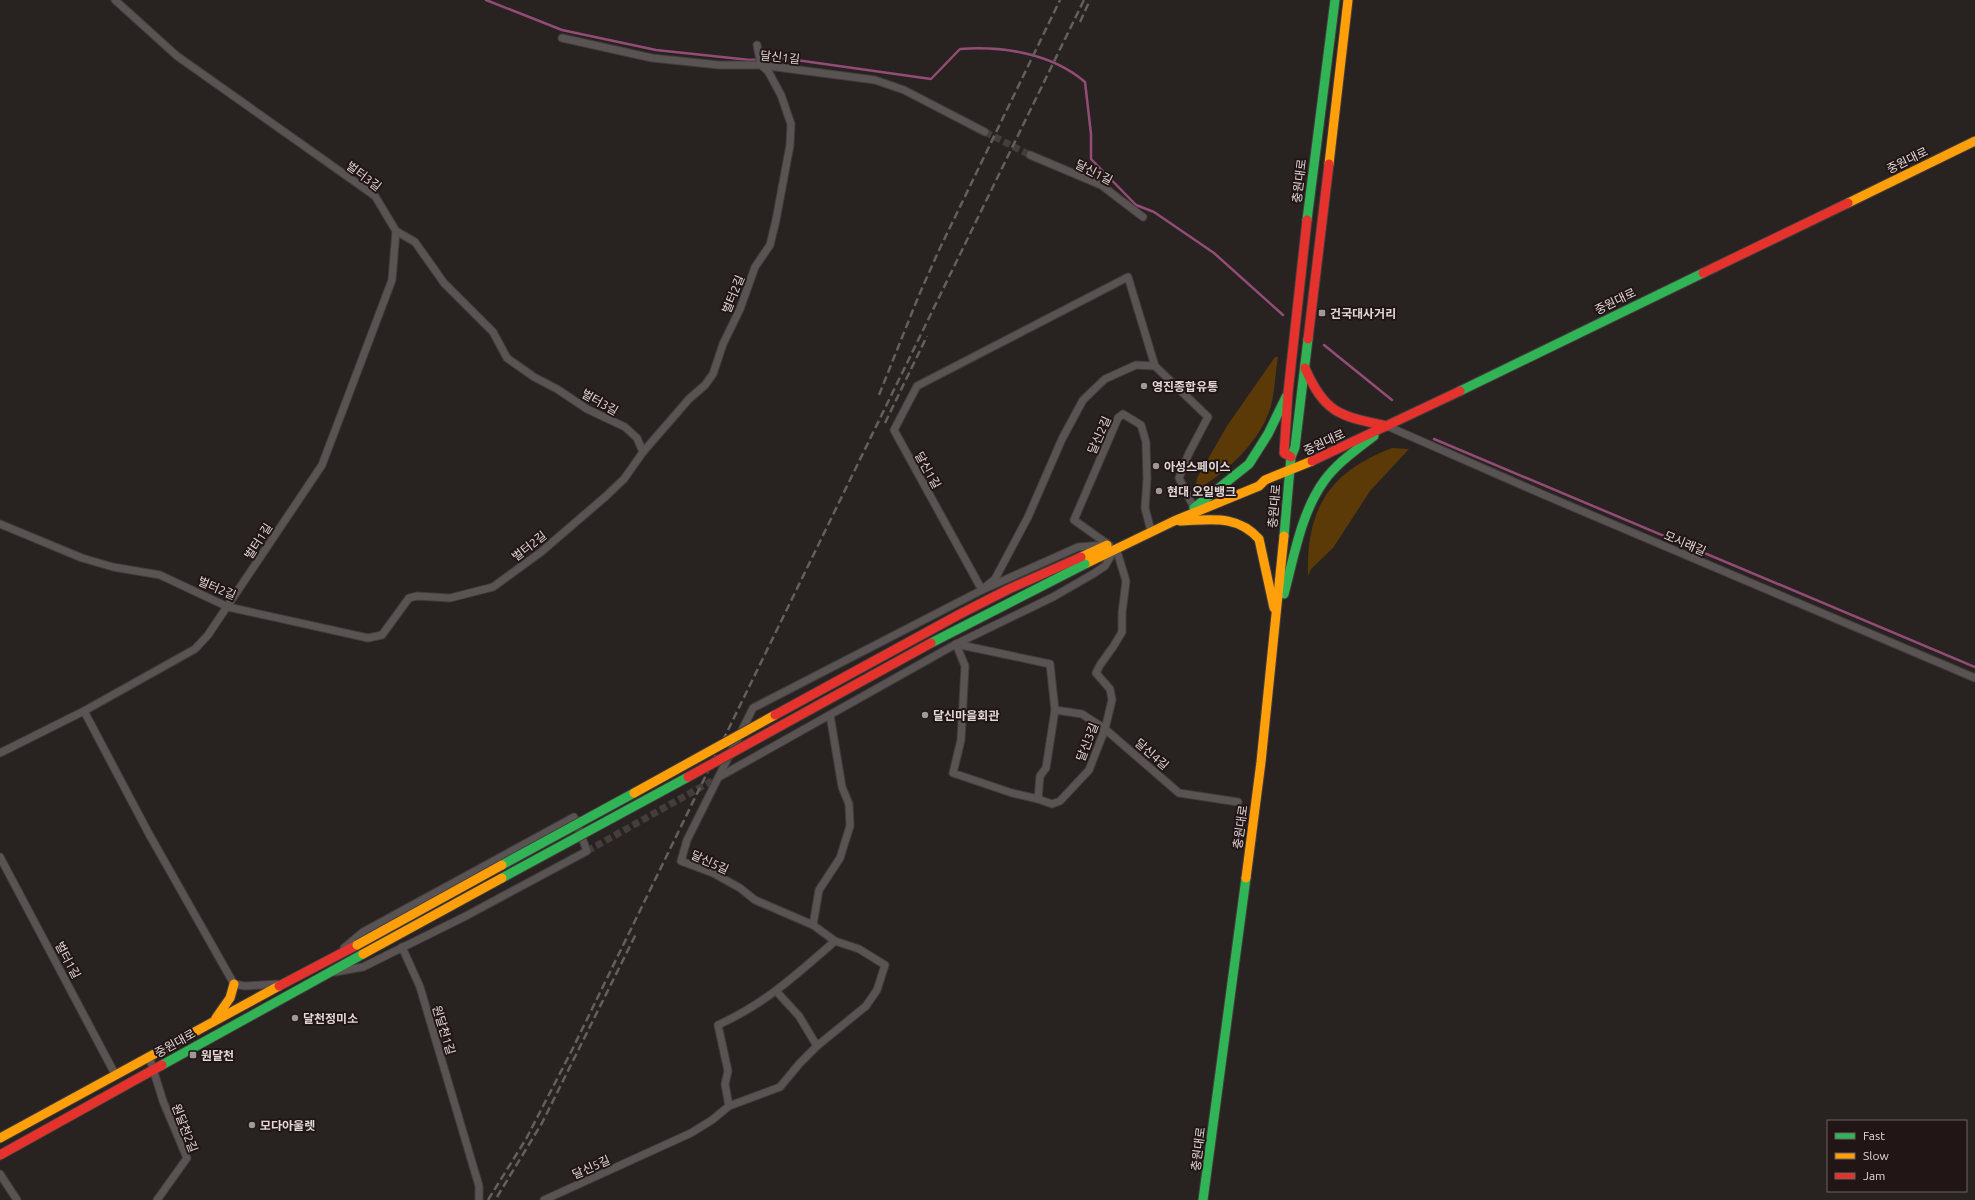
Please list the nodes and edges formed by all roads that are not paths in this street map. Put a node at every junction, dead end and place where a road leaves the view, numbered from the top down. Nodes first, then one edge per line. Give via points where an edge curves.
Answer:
1 (115, 0) edge
2 (1335, 0) edge
3 (1348, 0) edge
4 (562, 38) dead end
5 (757, 45) dead end
6 (760, 65) junction
7 (985, 132) tunnel mouth
8 (1975, 141) edge
9 (1030, 155) tunnel mouth
10 (1143, 217) dead end
11 (396, 231) junction
12 (1155, 366) junction
13 (1305, 368) junction
14 (1288, 393) junction
15 (1387, 426) junction
16 (643, 452) junction
17 (1291, 457) junction
18 (1289, 471) junction
19 (1265, 480) junction
20 (1194, 508) junction
21 (1174, 521) junction
22 (0, 524) edge
23 (1150, 527) junction
24 (1113, 546) junction
25 (1083, 560) junction
26 (982, 590) junction
27 (228, 607) junction
28 (1276, 619) junction
29 (956, 644) junction
30 (1975, 678) edge
31 (1055, 710) junction
32 (84, 711) junction
33 (830, 715) junction
34 (1105, 729) junction
35 (0, 753) edge
36 (719, 777) junction
37 (1038, 799) junction
38 (1238, 802) dead end
39 (0, 857) edge
40 (813, 925) junction
41 (835, 941) junction
42 (402, 947) junction
43 (333, 958) junction
44 (325, 974) junction
45 (234, 984) junction
46 (282, 984) junction
47 (776, 992) junction
48 (214, 1020) junction
49 (818, 1046) junction
50 (149, 1056) junction
51 (153, 1069) junction
52 (115, 1074) junction
53 (729, 1106) junction
54 (0, 1138) edge
55 (0, 1155) edge
56 (0, 1174) edge
57 (480, 1199) edge
58 (16, 1200) edge
59 (156, 1200) edge
60 (544, 1200) edge
61 (1203, 1200) edge

1 - 11 street, 벌터3길 via 177,56 375,196
2 - 14 street, 충원대로 via 1312,173
3 - 13 street, 충원대로
4 - 6 street, 달신1길 via 652,58 719,65
5 - 6 street
6 - 7 street, 달신1길 via 875,80 904,90
6 - 16 street, 벌터2길 via 768,71 781,95 791,124 790,145 770,245 755,267 713,374
8 - 15 street, 중원대로
9 - 10 street, 달신1길 via 1101,185
11 - 16 street, 벌터3길 via 415,242 444,283 493,332 507,358 587,409 625,428 637,438
11 - 27 street, 벌터1길 via 392,280 322,465
12 - 20 street, 달신1길 via 1208,417 1189,453 1180,478
12 - 26 street via 1136,365 1119,372 1105,380 1083,400 1062,439 1028,517 995,579
12 - 26 street, 달신1길 via 1128,277 917,386 894,430
13 - 15 street via 1322,402 1333,411 1347,417
13 - 17 street, 충원대로 via 1295,451
14 - 17 street, 충원대로 via 1284,454
14 - 20 street via 1268,434 1249,464
15 - 18 street, 중원대로
15 - 28 street via 1331,472 1318,492 1307,513
15 - 30 street, 모시래길
16 - 27 street, 벌터2길 via 624,479 606,497 493,587 450,598 409,598 382,635 368,638
17 - 18 street, 충원대로
18 - 19 street, 중원대로
18 - 28 street, 충원대로
19 - 20 street, 중원대로 via 1258,479
19 - 21 street, 중원대로 via 1259,486
20 - 23 street, 중원대로
21 - 24 street, 중원대로
21 - 28 street via 1229,520 1253,531 1260,539
22 - 27 street, 벌터2길 via 82,558 113,567 160,575
23 - 24 street, 중원대로
23 - 24 street, 달신2길 via 1145,508 1146,442 1141,425 1123,414 1118,418 1074,520
24 - 25 street, 중원대로
24 - 26 street via 1078,547
24 - 29 street via 1105,566 1093,574
24 - 34 street, 달신3길 via 1126,581 1122,632 1096,673 1110,690 1112,700
25 - 43 street, 중원대로, bridge via 1009,589 954,618
25 - 44 street, 중원대로, bridge
26 - 36 street via 753,708
27 - 32 street, 벌터1길 via 195,649
28 - 61 street, 충원대로 via 1261,762
29 - 31 street via 1050,664
29 - 33 street
29 - 37 street, 달신3길 via 965,666 961,740 953,773
31 - 34 street, 달신4길 via 1082,714
31 - 37 street via 1046,768 1040,776
32 - 35 street, 벌터1길
32 - 45 street via 149,834
33 - 36 street
33 - 40 street via 842,787 850,804 850,826 840,858 819,890
34 - 37 street, 달신3길 via 1089,770 1060,801 1052,804
34 - 38 street, 달신4길 via 1179,793
36 - 40 street, 달신5길 via 687,840 681,861 712,872 755,900
39 - 52 street, 벌터1길
40 - 41 street, 달신5길
41 - 47 street
41 - 49 street, 달신5길 via 859,949 885,965 877,990 866,1006
42 - 43 street via 587,851 574,817 363,932
42 - 44 street via 363,967
42 - 57 street, 원달천1길 via 420,987 479,1186
43 - 46 street, 중원대로
44 - 51 street, 중원대로
45 - 46 street
45 - 48 street via 230,998
46 - 48 street, 중원대로
47 - 49 street via 799,1016
47 - 53 street via 741,1015 718,1025 728,1071 725,1084
48 - 50 street, 중원대로
49 - 53 street, 달신5길 via 780,1087
50 - 51 street, 원달천2길
50 - 52 street, 중원대로
51 - 55 street, 중원대로
51 - 59 street, 원달천2길 via 163,1101 187,1158
52 - 54 street, 중원대로
53 - 60 street, 달신5길 via 691,1133
56 - 58 street

